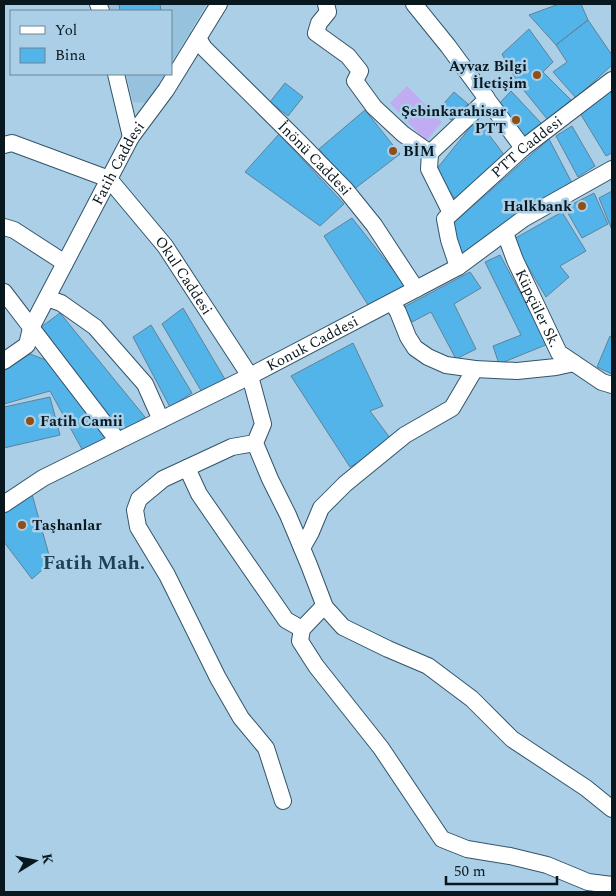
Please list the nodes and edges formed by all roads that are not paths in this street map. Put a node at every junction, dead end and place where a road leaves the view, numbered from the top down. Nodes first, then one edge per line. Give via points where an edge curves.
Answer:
1 (219, 4) edge
2 (326, 4) edge
3 (414, 4) edge
4 (198, 38) junction
5 (116, 75) edge
6 (612, 80) edge
7 (486, 98) junction
8 (131, 137) junction
9 (4, 145) edge
10 (523, 148) junction
11 (430, 153) junction
12 (612, 168) edge
13 (109, 179) junction
14 (448, 216) junction
15 (4, 227) edge
16 (505, 233) junction
17 (65, 263) junction
18 (458, 267) junction
19 (416, 289) junction
20 (47, 298) junction
21 (6, 301) edge
22 (392, 302) junction
23 (30, 328) junction
24 (4, 361) edge
25 (574, 363) junction
26 (476, 369) junction
27 (250, 376) junction
28 (612, 385) edge
29 (160, 420) junction
30 (118, 441) junction
31 (255, 444) junction
32 (187, 468) junction
33 (4, 504) edge
34 (302, 548) junction
35 (324, 606) junction
36 (302, 629) junction
37 (283, 801) dead end
38 (612, 808) edge
39 (612, 885) edge

1 - 4 street, Fatih Caddesi
2 - 11 street via 328,12 316,33 348,56 360,70 355,81 374,107
3 - 7 street
4 - 8 street, Fatih Caddesi via 166,90
4 - 19 street, İnönü Caddesi via 204,48 344,189 374,225
5 - 8 street
6 - 10 street, PTT Caddesi
7 - 10 street
7 - 11 street
8 - 13 street, Fatih Caddesi
9 - 13 street via 12,143
10 - 14 street, PTT Caddesi
11 - 14 street via 428,169
12 - 16 street, Konuk Caddesi via 523,219
13 - 17 street, Fatih Caddesi
13 - 27 street, Okul Caddesi via 165,246
14 - 18 street via 449,240
15 - 17 street
16 - 18 street, Konuk Caddesi
16 - 25 street, Küpçüler Sk. via 559,353
17 - 20 street, Fatih Caddesi
18 - 19 street, Konuk Caddesi
19 - 22 street, Konuk Caddesi
20 - 23 street, Fatih Caddesi
20 - 29 street via 61,303 95,327 145,384
21 - 23 street
22 - 26 street via 415,348 446,365
22 - 27 street, Konuk Caddesi
23 - 24 street, Fatih Caddesi via 27,345
23 - 30 street
25 - 26 street via 517,371
25 - 28 street, Küpçüler Sk.
26 - 34 street via 452,408 405,435 321,508
27 - 29 street, Konuk Caddesi
27 - 31 street, Okul Caddesi via 263,424
29 - 30 street, Konuk Caddesi
30 - 33 street, Konuk Caddesi via 43,478
31 - 32 street via 232,447
31 - 34 street
32 - 36 street via 199,494 280,612 286,620
32 - 37 street via 163,479 138,499 135,510 138,527 167,575 241,718 266,748
34 - 35 street
35 - 36 street
35 - 38 street via 343,627 428,666 472,699 512,739
36 - 39 street via 300,641 316,666 381,748 442,839 467,848 547,865 588,882

